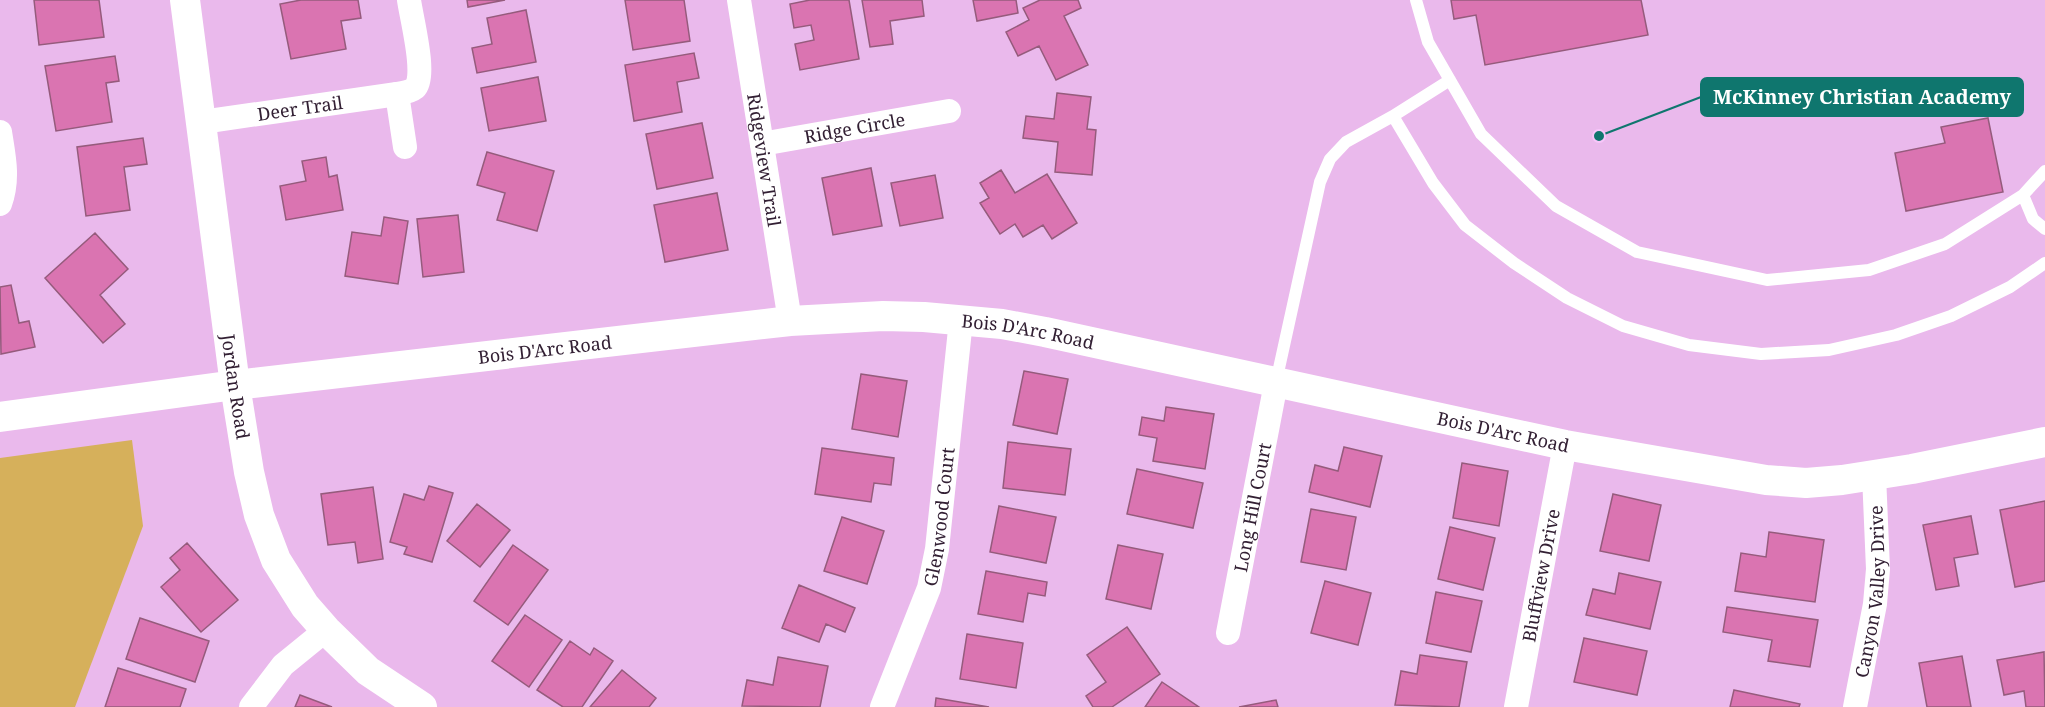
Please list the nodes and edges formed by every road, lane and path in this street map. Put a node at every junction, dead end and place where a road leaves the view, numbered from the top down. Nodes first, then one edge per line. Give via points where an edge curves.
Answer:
1 (185, 0) edge
2 (409, 0) edge
3 (739, 0) edge
4 (1416, 0) edge
5 (1450, 80) junction
6 (397, 94) junction
7 (949, 111) dead end
8 (1393, 116) junction
9 (201, 122) junction
10 (0, 132) edge
11 (762, 144) junction
12 (405, 147) dead end
13 (2045, 171) edge
14 (2023, 195) junction
15 (0, 204) edge
16 (2045, 230) edge
17 (2045, 263) edge
18 (961, 320) junction
19 (790, 321) junction
20 (1276, 383) junction
21 (235, 385) junction
22 (0, 417) edge
23 (2045, 442) edge
24 (1565, 445) junction
25 (1874, 475) junction
26 (326, 630) junction
27 (1228, 633) dead end
28 (250, 707) edge
29 (423, 707) edge
30 (882, 707) edge
31 (1516, 707) edge
32 (1855, 707) edge

1 - 9 street, Jordan Road
2 - 6 street, Deer Trail via 420,75 415,88
3 - 11 street, Ridgeview Trail
4 - 5 lane via 1428,42
5 - 8 lane
5 - 14 lane via 1481,134 1556,206 1637,252 1767,280 1869,270 1945,244
6 - 9 street, Deer Trail
6 - 12 street
7 - 11 street, Ridge Circle
8 - 17 lane via 1433,183 1466,225 1514,263 1567,298 1623,326 1689,345 1761,354 1829,350 1896,335 1981,302
8 - 20 lane via 1346,142 1330,159
9 - 21 street, Jordan Road
10 - 15 street via 5,163 5,189
11 - 19 street, Ridgeview Trail
13 - 14 lane
14 - 16 lane via 2033,219
18 - 19 street, Bois D'Arc Road via 883,316
18 - 20 street, Bois D'Arc Road via 1045,332
18 - 30 street, Glenwood Court via 938,549 929,588
19 - 21 street, Bois D'Arc Road
20 - 24 street, Bois D'Arc Road
20 - 27 street, Long Hill Court
21 - 22 street, Bois D'Arc Road
21 - 26 street, Jordan Road via 259,515 276,560 305,606
23 - 25 street, Bois D'Arc Road
24 - 25 street, Bois D'Arc Road via 1766,480 1806,483
24 - 31 street, Bluffview Drive
25 - 32 street, Canyon Valley Drive via 1878,569
26 - 28 street via 283,665
26 - 29 street, Jordan Road via 368,671

